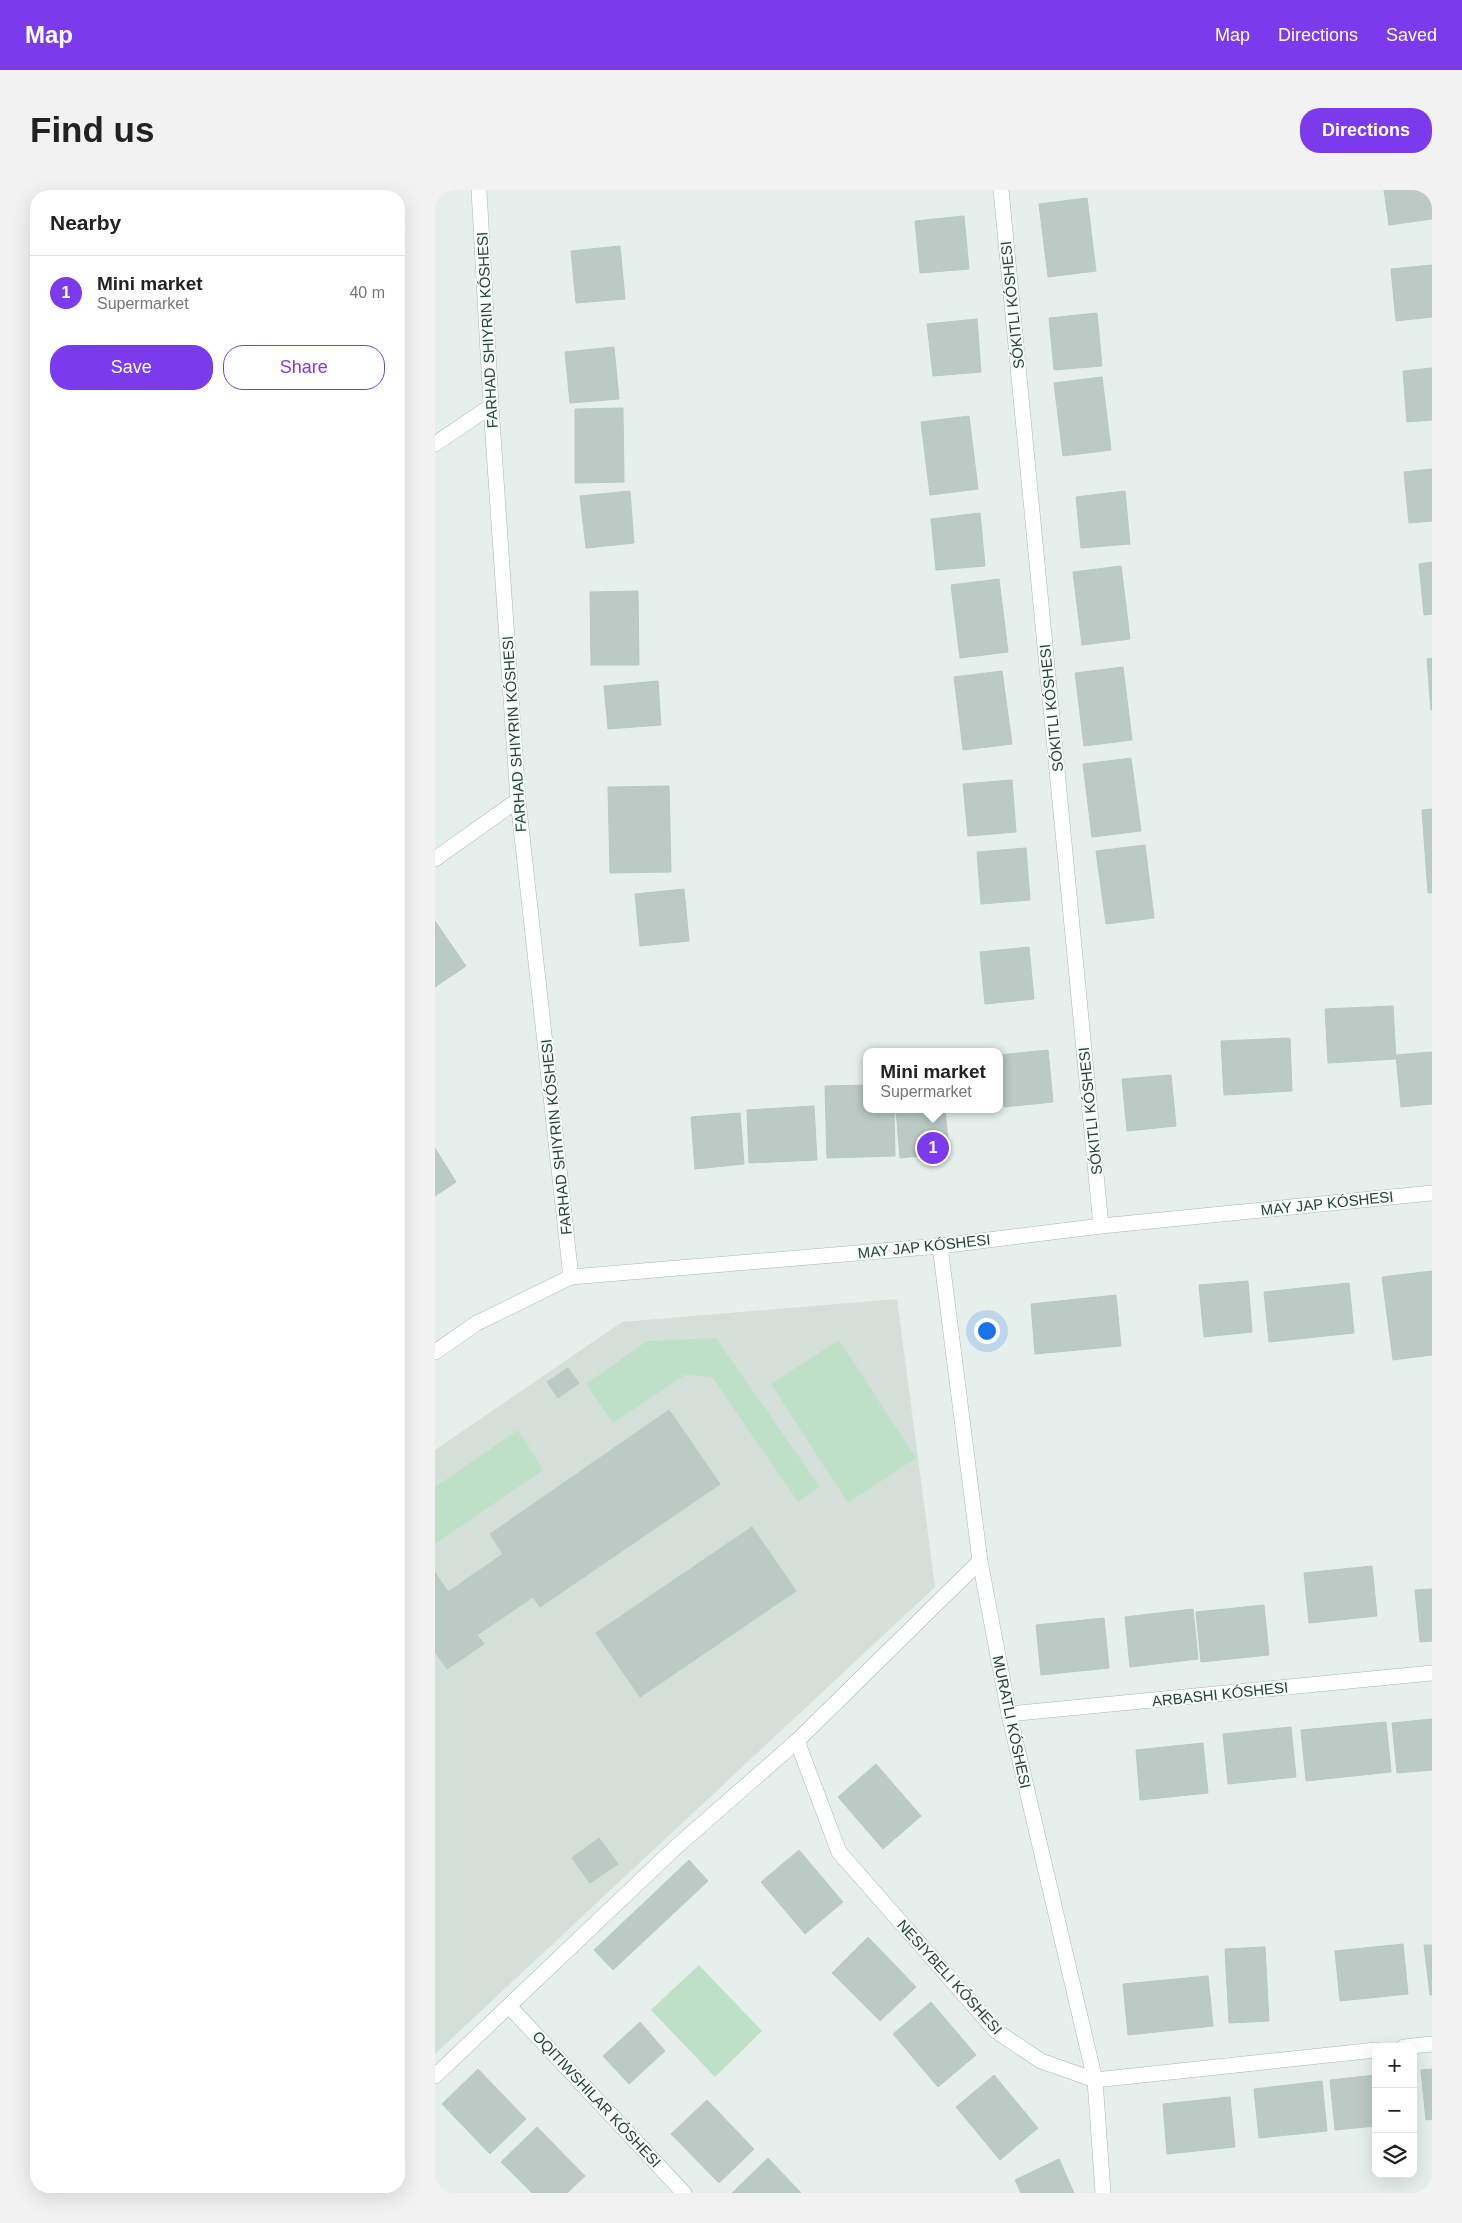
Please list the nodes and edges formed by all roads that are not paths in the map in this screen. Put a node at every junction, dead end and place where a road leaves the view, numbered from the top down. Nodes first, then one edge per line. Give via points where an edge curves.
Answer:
1 (479, 190) edge
2 (1001, 190) edge
3 (491, 406) junction
4 (435, 444) edge
5 (518, 800) junction
6 (435, 859) edge
7 (1432, 1193) edge
8 (1101, 1226) junction
9 (940, 1246) junction
10 (571, 1277) junction
11 (435, 1352) edge
12 (980, 1561) junction
13 (1432, 1673) edge
14 (1009, 1714) junction
15 (797, 1742) junction
16 (509, 2006) junction
17 (1432, 2044) edge
18 (1417, 2046) edge
19 (1372, 2050) edge
20 (435, 2076) edge
21 (1095, 2080) junction
22 (685, 2193) edge
23 (1103, 2193) edge

1 - 3 street, FARHAD SHIYRIN KÓSHESI
2 - 8 street, SÓKITLI KÓSHESI
3 - 4 street
3 - 5 street, FARHAD SHIYRIN KÓSHESI
5 - 6 street
5 - 10 street, FARHAD SHIYRIN KÓSHESI
7 - 8 street, MAY JAP KÓSHESI
8 - 9 street, MAY JAP KÓSHESI
9 - 10 street, MAY JAP KÓSHESI
9 - 12 street
10 - 11 street, MAY JAP KÓSHESI via 477,1322
12 - 14 street
12 - 15 street
13 - 14 street
14 - 21 street
15 - 16 street via 676,1848
15 - 21 street, NESIYBELI KÓSHESI via 839,1852 996,2031 1041,2061
16 - 20 street
16 - 22 street
17 - 18 street
19 - 21 street, NESIYBELI KÓSHESI
21 - 23 street

